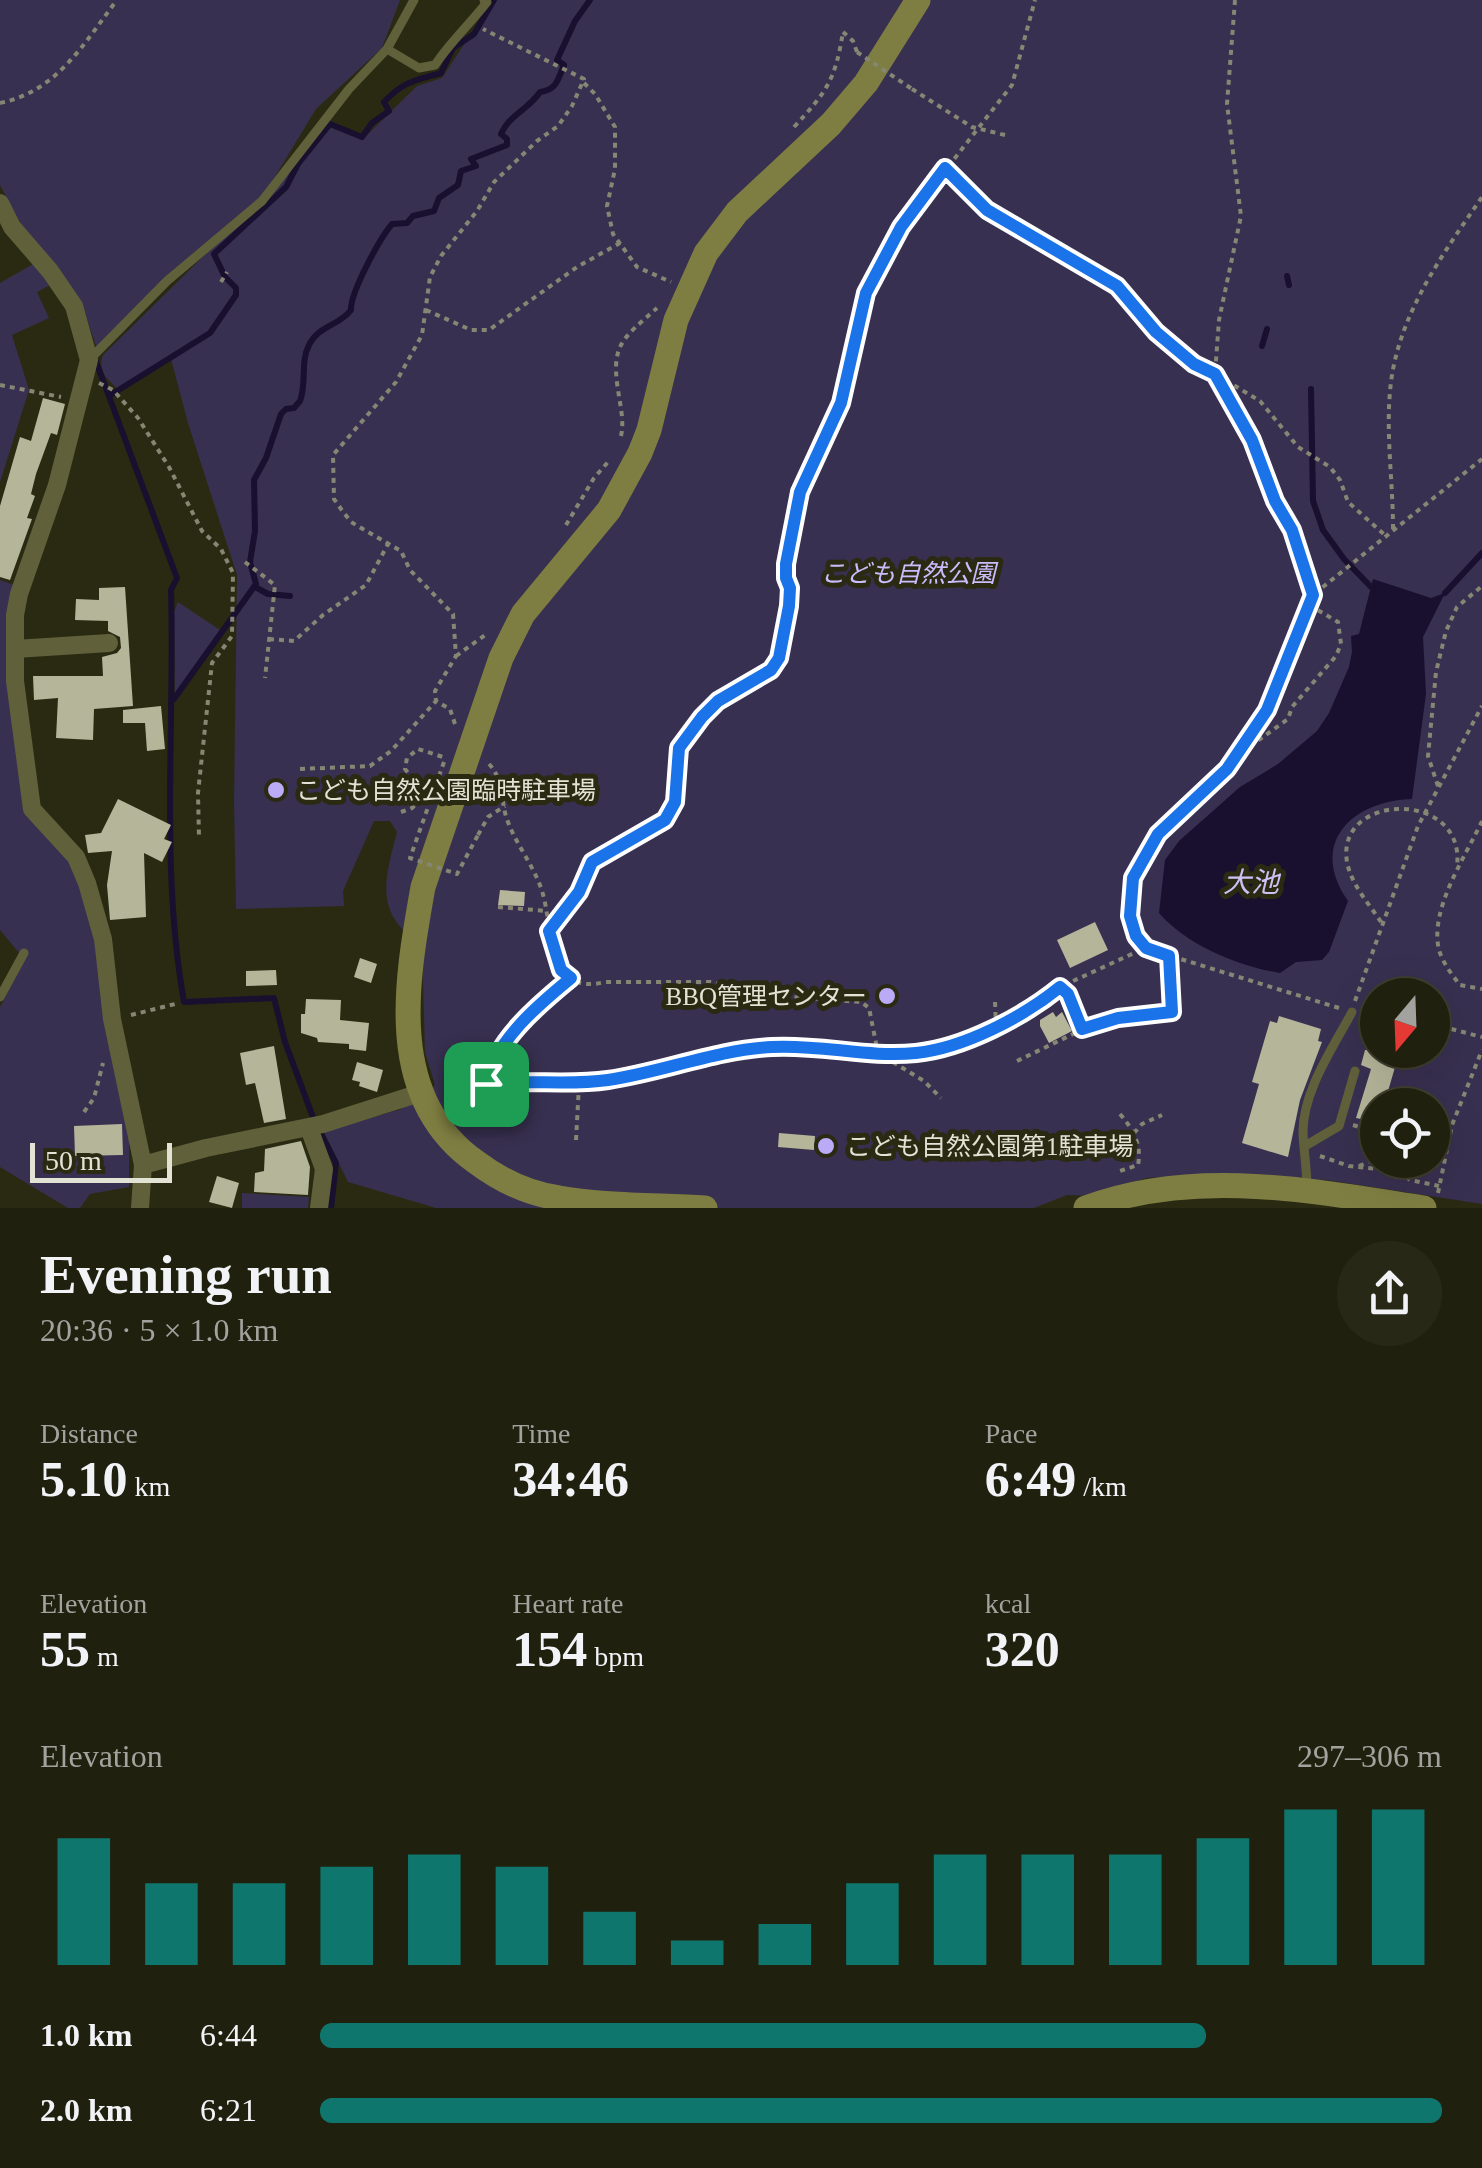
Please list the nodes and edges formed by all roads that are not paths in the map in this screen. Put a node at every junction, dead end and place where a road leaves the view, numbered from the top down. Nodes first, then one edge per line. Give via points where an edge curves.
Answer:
1 (414, 0) edge
2 (484, 0) edge
3 (918, 0) edge
4 (388, 49) junction
5 (0, 204) edge
6 (87, 369) junction
7 (109, 643) dead end
8 (15, 649) junction
9 (24, 952) dead end
10 (0, 997) edge
11 (1352, 1012) road end
12 (1355, 1071) dead end
13 (420, 1094) junction
14 (316, 1126) junction
15 (1305, 1149) junction
16 (143, 1166) junction
17 (1308, 1191) junction
18 (1153, 1198) edge
19 (1431, 1202) edge
20 (1386, 1205) edge
21 (140, 1208) edge
22 (319, 1208) edge
23 (705, 1208) edge
24 (1086, 1208) edge

1 - 4 lane
2 - 4 lane via 435,66 419,68
3 - 13 street via 866,83 737,212 706,254 676,320 635,463 609,510 523,614 501,658 423,887 408,995 409,1050
4 - 6 lane via 262,201 167,281
5 - 6 street via 74,306
6 - 8 street via 58,485 19,594
7 - 8 street
8 - 16 street via 32,809 76,857 87,883
9 - 10 lane
11 - 15 lane via 1306,1109
12 - 15 lane via 1340,1122
13 - 14 street
13 - 23 street via 464,1154 526,1190
14 - 16 street
14 - 22 street via 324,1169
15 - 17 lane
16 - 21 street
17 - 18 street via 1225,1182
17 - 20 street
18 - 24 street
19 - 20 street

